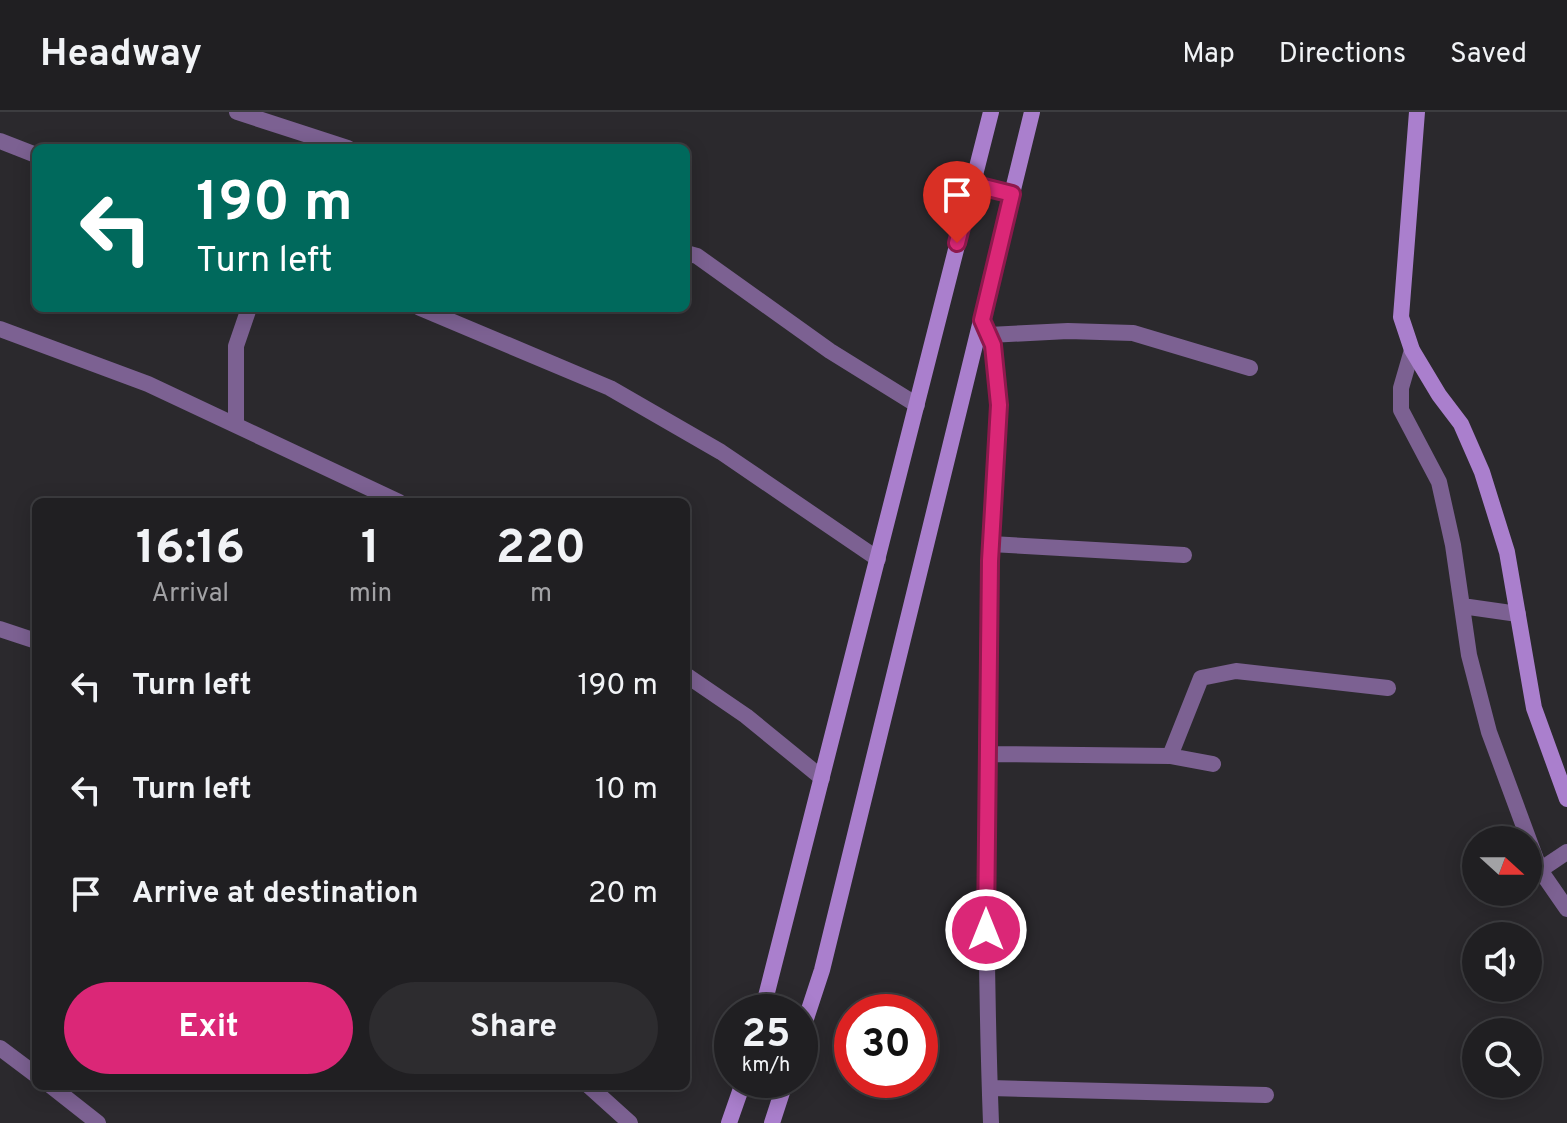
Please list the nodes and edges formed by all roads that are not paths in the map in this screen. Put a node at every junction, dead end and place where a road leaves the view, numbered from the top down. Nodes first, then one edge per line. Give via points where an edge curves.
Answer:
1 (237, 112) edge
2 (991, 112) edge
3 (1032, 112) edge
4 (1417, 112) edge
5 (0, 141) edge
6 (336, 144) edge
7 (32, 153) edge
8 (972, 184) junction
9 (1012, 194) junction
10 (690, 254) edge
11 (248, 312) edge
12 (430, 312) edge
13 (986, 328) junction
14 (0, 329) edge
15 (1412, 350) junction
16 (1250, 368) dead end
17 (917, 405) junction
18 (236, 425) junction
19 (391, 498) edge
20 (991, 544) junction
21 (1184, 555) dead end
22 (878, 559) junction
23 (1462, 606) junction
24 (1518, 614) junction
25 (0, 629) edge
26 (32, 640) edge
27 (690, 678) edge
28 (1388, 688) dead end
29 (987, 754) junction
30 (1170, 756) junction
31 (1213, 764) dead end
32 (822, 778) junction
33 (1567, 799) edge
34 (1524, 826) edge
35 (1567, 852) edge
36 (1542, 869) edge
37 (1542, 873) edge
38 (1567, 909) edge
39 (767, 994) edge
40 (814, 994) edge
41 (0, 1048) edge
42 (32, 1072) edge
43 (990, 1088) junction
44 (56, 1090) edge
45 (593, 1090) edge
46 (1266, 1095) dead end
47 (738, 1098) edge
48 (780, 1098) edge
49 (98, 1123) edge
50 (630, 1123) edge
51 (729, 1123) edge
52 (772, 1123) edge
53 (991, 1123) edge

1 - 6 street
2 - 8 main road
3 - 9 main road
4 - 15 main road via 1401,317
5 - 7 street
8 - 9 main road
8 - 17 main road
9 - 13 main road
10 - 17 street
11 - 18 street via 236,346
12 - 22 street via 610,388 721,452
13 - 16 street via 1133,333
13 - 20 street via 993,345 999,405
13 - 40 main road
14 - 18 street via 148,384
15 - 23 street via 1401,410 1439,482
15 - 24 main road via 1461,424 1482,472 1507,552
17 - 22 main road
18 - 19 street
20 - 21 street
20 - 29 street
22 - 32 main road
23 - 24 street
23 - 34 street via 1489,732
24 - 33 main road via 1534,708
25 - 26 street
27 - 32 street
28 - 30 street via 1236,671 1201,678
29 - 30 street
29 - 43 street
30 - 31 street
32 - 39 main road
35 - 36 street
37 - 38 street
41 - 42 street
43 - 46 street
43 - 53 street
44 - 49 street
45 - 50 street
47 - 51 main road
48 - 52 main road

